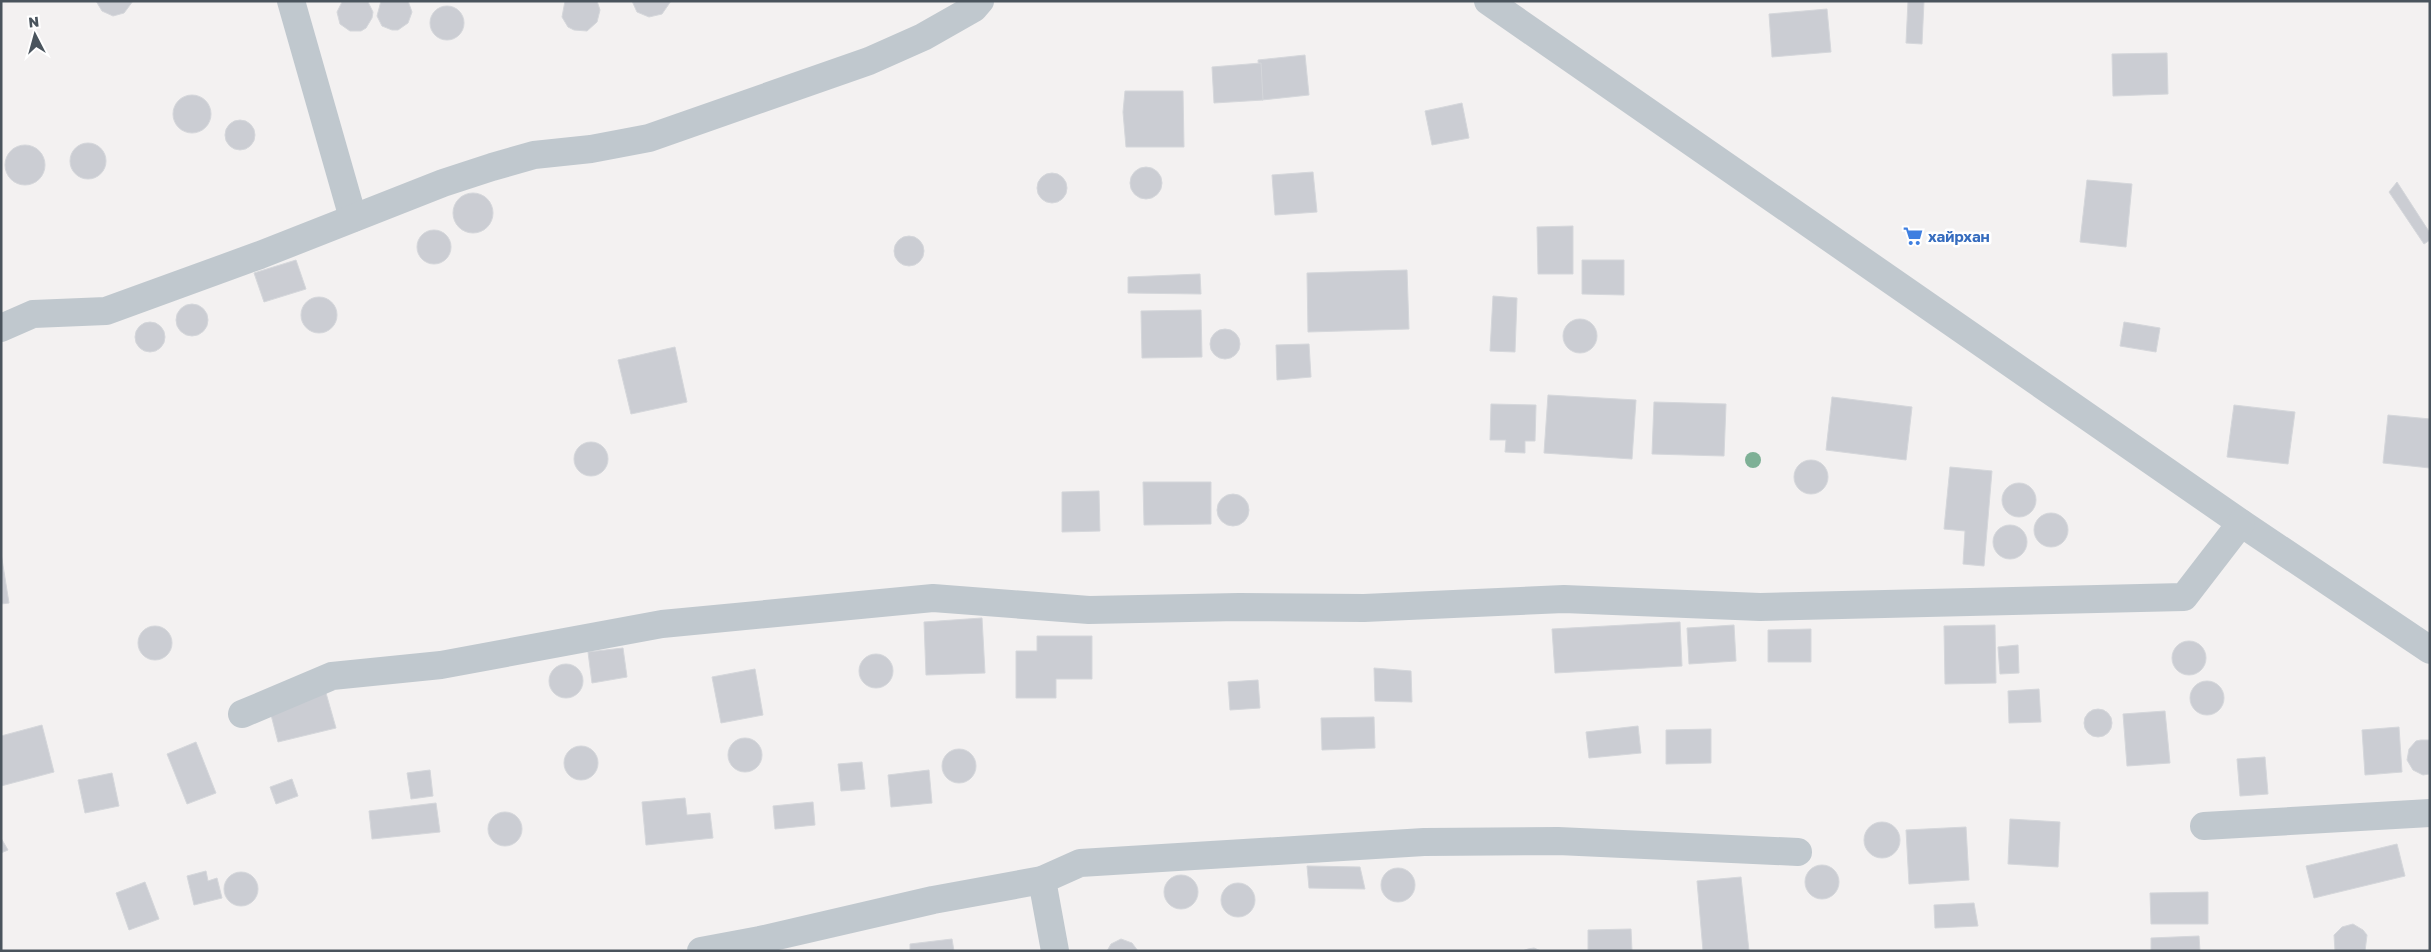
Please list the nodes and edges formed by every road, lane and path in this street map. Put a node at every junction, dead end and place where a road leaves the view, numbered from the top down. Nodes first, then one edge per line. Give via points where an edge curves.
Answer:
1 (291, 1) edge
2 (980, 1) edge
3 (1488, 1) edge
4 (353, 218) junction
5 (1, 328) edge
6 (2241, 523) junction
7 (2430, 650) edge
8 (242, 714) dead end
9 (2430, 813) edge
10 (2204, 826) dead end
11 (1798, 852) dead end
12 (1042, 880) junction
13 (701, 951) edge
14 (1055, 951) edge

1 - 4 street
2 - 4 street via 974,8 923,37 704,120 649,138 534,155 443,183
3 - 6 street
4 - 5 street via 106,311 33,314
6 - 7 street
6 - 8 street via 2184,597 1760,607 1564,599 1364,608 1089,610 933,598 662,624 441,665 332,676
9 - 10 street
11 - 12 street via 1558,841 1424,842 1080,863
12 - 13 street
12 - 14 street

